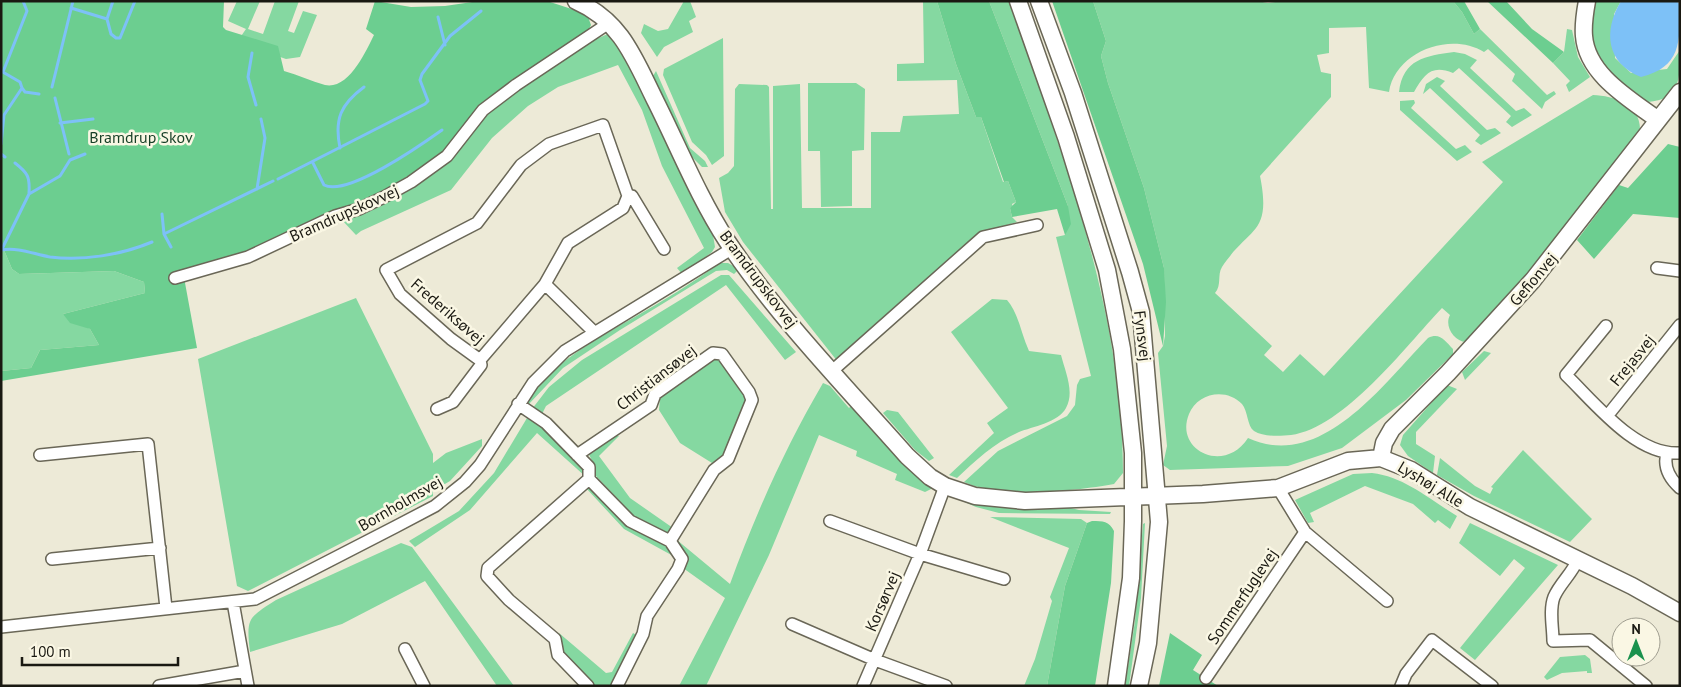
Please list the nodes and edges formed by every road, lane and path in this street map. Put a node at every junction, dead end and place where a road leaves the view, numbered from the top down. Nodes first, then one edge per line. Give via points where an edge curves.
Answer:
1 (576, 1) edge
2 (1018, 1) edge
3 (1039, 1) edge
4 (1586, 1) edge
5 (609, 22) junction
6 (1680, 92) edge
7 (1658, 120) junction
8 (628, 196) junction
9 (1037, 224) dead end
10 (733, 248) junction
11 (664, 249) dead end
12 (1657, 268) dead end
13 (1680, 271) edge
14 (176, 278) dead end
15 (545, 284) junction
16 (1680, 325) edge
17 (1606, 326) dead end
18 (594, 332) junction
19 (480, 360) junction
20 (832, 370) junction
21 (518, 404) junction
22 (437, 409) dead end
23 (1608, 415) junction
24 (1667, 452) junction
25 (1680, 453) edge
26 (40, 455) dead end
27 (577, 455) junction
28 (1381, 458) junction
29 (590, 479) junction
30 (945, 486) junction
31 (1278, 488) junction
32 (1680, 488) edge
33 (1158, 496) junction
34 (1134, 497) junction
35 (830, 521) dead end
36 (1305, 532) junction
37 (670, 541) junction
38 (160, 548) junction
39 (920, 554) junction
40 (1578, 559) junction
41 (52, 560) dead end
42 (1004, 579) dead end
43 (1387, 601) dead end
44 (233, 602) junction
45 (166, 608) junction
46 (1679, 611) edge
47 (792, 624) dead end
48 (1, 627) edge
49 (405, 649) dead end
50 (875, 660) junction
51 (245, 671) junction
52 (1206, 678) dead end
53 (159, 686) edge
54 (248, 686) edge
55 (424, 686) edge
56 (588, 686) edge
57 (617, 686) edge
58 (863, 686) edge
59 (946, 686) edge
60 (1116, 686) edge
61 (1139, 686) edge
62 (1401, 686) edge
63 (1492, 686) edge
64 (1646, 686) edge

1 - 5 street, Bramdrupskovvej
2 - 34 street, Fynsvej via 1066,137 1107,270 1128,390
3 - 33 street, Fynsvej via 1076,102 1141,312
4 - 7 street via 1584,37 1595,65 1607,80
5 - 10 street, Bramdrupskovvej via 624,38
5 - 14 street, Bramdrupskovvej via 483,110 447,156 411,182 376,201 248,257
6 - 7 street, Gefionvej
7 - 28 street, Gefionvej via 1533,280 1392,429 1384,443
8 - 11 street, Frederiksøvej via 632,196
8 - 15 street, Frederiksøvej via 623,208 568,243
8 - 19 street, Frederiksøvej via 603,125 549,144 521,165 477,223 386,270 400,294 450,339
9 - 20 street via 984,237
10 - 18 street, Bornholmsvej
10 - 20 street, Bramdrupskovvej
12 - 13 street
15 - 18 street
15 - 19 street, Frederiksøvej
16 - 23 street, Frejasvej
17 - 23 street via 1566,375
18 - 21 street, Bornholmsvej via 549,366
19 - 22 street, Frederiksøvej via 481,365 453,402
20 - 30 street, Bramdrupskovvej via 919,469
21 - 27 street via 546,423
21 - 44 street, Bornholmsvej via 480,465 435,506 255,599
23 - 24 street via 1643,444
24 - 25 street
24 - 32 street via 1664,462
26 - 38 street via 148,444
27 - 29 street via 589,467
27 - 37 street, Christiansøvej via 651,405 655,394 713,353 722,354 752,400 728,459 714,470
28 - 31 street, Lyshøj Alle via 1348,461
28 - 40 street, Lyshøj Alle via 1402,464 1470,507
29 - 37 street via 630,521
29 - 56 street via 488,568 487,576 555,638 558,654
30 - 34 street, Bramdrupskovvej via 976,496 1007,500
30 - 39 street, Korsørvej
31 - 33 street, Lyshøj Alle
31 - 36 street
33 - 34 street, Lyshøj Alle
33 - 61 street, Fynsvej via 1148,643
34 - 60 street, Fynsvej via 1131,578
35 - 39 street
36 - 43 street
36 - 52 street, Sommerfuglevej
37 - 57 street via 682,560 647,616 643,634
38 - 41 street
38 - 45 street
39 - 42 street
39 - 50 street, Korsørvej
40 - 46 street, Lyshøj Alle
40 - 64 street via 1573,572 1555,596 1553,641 1590,640
44 - 45 street, Bornholmsvej
44 - 51 street
45 - 48 street, Bornholmsvej
47 - 50 street
49 - 55 street
50 - 58 street, Korsørvej
50 - 59 street
51 - 53 street
51 - 54 street
62 - 63 street via 1406,674 1432,640

